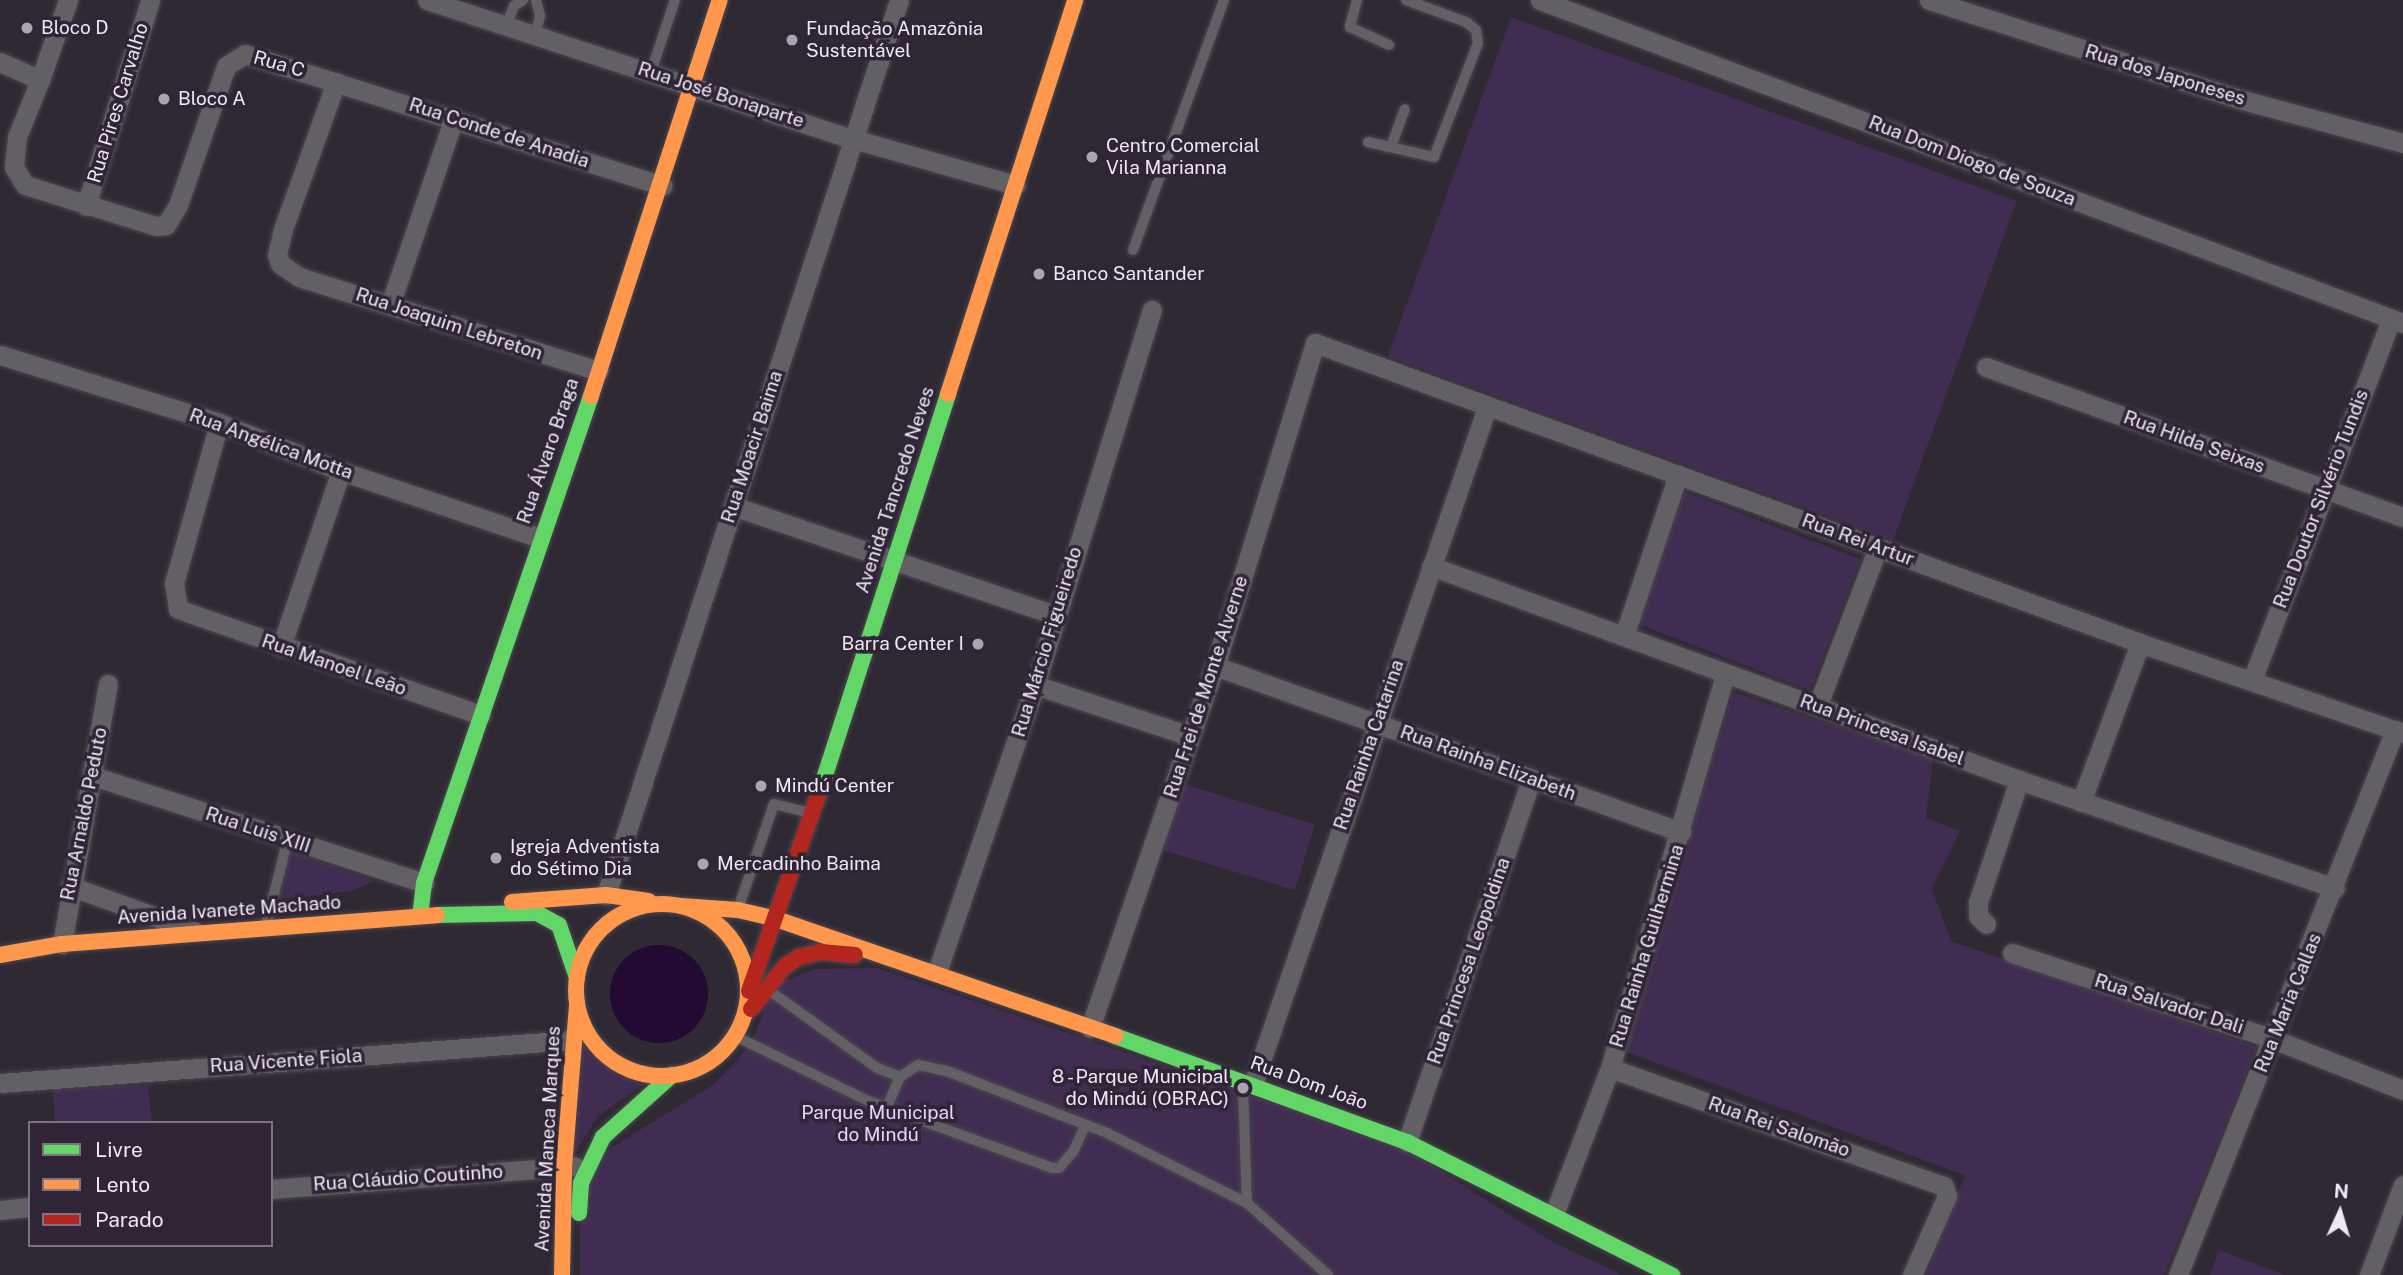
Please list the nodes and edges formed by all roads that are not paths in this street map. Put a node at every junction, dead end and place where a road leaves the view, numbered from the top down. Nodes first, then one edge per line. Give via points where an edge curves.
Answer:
1 (68, 0) edge
2 (150, 0) edge
3 (427, 0) edge
4 (523, 0) edge
5 (536, 0) edge
6 (675, 0) edge
7 (720, 0) edge
8 (898, 0) edge
9 (1075, 0) edge
10 (1224, 0) edge
11 (1357, 0) edge
12 (1406, 0) edge
13 (1540, 0) edge
14 (1928, 0) edge
15 (506, 25) junction
16 (535, 35) junction
17 (1389, 46) dead end
18 (0, 62) edge
19 (651, 72) junction
20 (40, 80) junction
21 (336, 82) junction
22 (694, 86) junction
23 (1405, 109) dead end
24 (454, 118) junction
25 (853, 139) junction
26 (1368, 142) dead end
27 (2403, 143) edge
28 (1392, 144) junction
29 (663, 186) junction
30 (1016, 186) junction
31 (86, 206) junction
32 (1133, 250) dead end
33 (390, 305) junction
34 (1152, 310) dead end
35 (2397, 321) edge
36 (1315, 344) joint
37 (0, 355) edge
38 (1986, 367) dead end
39 (599, 371) junction
40 (1487, 407) junction
41 (219, 423) junction
42 (341, 471) junction
43 (1678, 475) junction
44 (2324, 489) junction
45 (733, 506) junction
46 (2403, 517) edge
47 (540, 538) junction
48 (1878, 547) junction
49 (894, 560) junction
50 (1432, 566) junction
51 (1055, 615) junction
52 (1624, 636) junction
53 (2140, 643) junction
54 (281, 647) junction
55 (1215, 666) junction
56 (1725, 674) junction
57 (2252, 680) junction
58 (108, 684) dead end
59 (1035, 685) junction
60 (1817, 707) junction
61 (481, 715) junction
62 (1376, 723) junction
63 (2399, 731) edge
64 (1190, 736) junction
65 (93, 776) junction
66 (1531, 780) junction
67 (2019, 780) junction
68 (2081, 802) junction
69 (813, 814) junction
70 (1681, 832) junction
71 (288, 839) junction
72 (424, 883) junction
73 (70, 886) junction
74 (2335, 888) junction
75 (606, 895) junction
76 (662, 903) junction
77 (681, 906) junction
78 (738, 910) junction
79 (462, 913) junction
80 (420, 916) junction
81 (776, 919) junction
82 (1986, 924) dead end
83 (265, 929) junction
84 (203, 934) junction
85 (62, 944) junction
86 (2012, 953) dead end
87 (0, 955) edge
88 (916, 965) junction
89 (937, 972) junction
90 (577, 978) junction
91 (767, 988) junction
92 (749, 991) junction
93 (577, 1005) junction
94 (743, 1020) junction
95 (1090, 1028) junction
96 (735, 1036) junction
97 (2273, 1039) junction
98 (572, 1040) junction
99 (1610, 1068) junction
100 (672, 1075) junction
101 (900, 1077) junction
102 (1248, 1082) junction
103 (0, 1083) edge
104 (2403, 1090) edge
105 (887, 1107) junction
106 (1085, 1126) junction
107 (1407, 1142) junction
108 (587, 1165) junction
109 (564, 1167) junction
110 (2403, 1185) edge
111 (273, 1189) edge
112 (1247, 1203) junction
113 (28, 1207) edge
114 (0, 1210) edge
115 (1554, 1213) junction
116 (562, 1275) edge
117 (579, 1275) edge
118 (1328, 1275) edge
119 (1672, 1275) edge
120 (1912, 1275) edge
121 (2179, 1275) edge
122 (2369, 1275) edge

1 - 20 street
2 - 31 street, Rua Pires Carvalho
3 - 15 street, Rua José Bonaparte
4 - 15 lane via 514,6
5 - 16 lane via 540,16
6 - 19 lane
7 - 22 main road, Rua Álvaro Braga
8 - 25 street, Rua Moacir Baima
9 - 30 main road, Avenida Tancredo Neves
10 - 32 lane
11 - 17 lane via 1350,27
12 - 28 lane via 1466,22 1476,30 1478,43 1439,151 1427,156
13 - 35 street, Rua Dom Diogo de Souza
14 - 27 street, Rua dos Japoneses via 2239,99
15 - 16 street, Rua José Bonaparte
16 - 19 street, Rua José Bonaparte
18 - 20 street
19 - 22 street, Rua José Bonaparte
20 - 31 street via 17,137 17,175 25,185
21 - 24 street, Rua Conde de Anadia
21 - 31 street, Rua C via 245,54 226,66 178,205 166,225
21 - 33 street, Rua Joaquim Lebreton via 277,255 280,264 299,276
22 - 25 street, Rua José Bonaparte
22 - 29 main road, Rua Álvaro Braga
23 - 28 lane
24 - 29 street, Rua Conde de Anadia
24 - 33 street
25 - 30 street, Rua José Bonaparte
25 - 45 street, Rua Moacir Baima
26 - 28 lane
29 - 39 main road, Rua Álvaro Braga
30 - 49 main road, Avenida Tancredo Neves
33 - 39 street, Rua Joaquim Lebreton
34 - 51 street, Rua Márcio Figueiredo
35 - 44 street, Rua Doutor Silvério Tundis
36 - 40 street, Rua Rei Artur
36 - 55 street, Rua Frei de Monte Alverne
37 - 41 street, Rua Angélica Motta
38 - 44 street, Rua Hilda Seixas
39 - 47 main road, Rua Álvaro Braga
40 - 43 street, Rua Rei Artur
40 - 50 street, Rua Rainha Catarina
41 - 42 street, Rua Angélica Motta
41 - 54 street, Rua Manoel Leão via 174,583 178,609
42 - 47 street, Rua Angélica Motta
42 - 54 street
43 - 48 street, Rua Rei Artur
43 - 52 street
44 - 46 street, Rua Hilda Seixas
44 - 57 street, Rua Doutor Silvério Tundis
45 - 49 street
45 - 75 street, Rua Moacir Baima
47 - 61 main road, Rua Álvaro Braga
48 - 53 street, Rua Rei Artur
48 - 60 street
49 - 51 street
49 - 69 main road, Avenida Tancredo Neves
50 - 52 street, Rua Princesa Isabel
50 - 62 street, Rua Rainha Catarina
51 - 59 street, Rua Márcio Figueiredo
52 - 56 street, Rua Princesa Isabel
53 - 57 street, Rua Rei Artur
53 - 68 street
54 - 61 street, Rua Manoel Leão
55 - 62 street, Rua Rainha Elizabeth
55 - 64 street, Rua Frei de Monte Alverne
56 - 60 street, Rua Princesa Isabel
56 - 70 street, Rua Rainha Guilhermina
57 - 63 street, Rua Rei Artur
58 - 65 street, Rua Arnaldo Peduto
59 - 64 street
59 - 89 street, Rua Márcio Figueiredo
60 - 67 street, Rua Princesa Isabel
61 - 72 main road, Rua Álvaro Braga
62 - 66 street, Rua Rainha Elizabeth
62 - 102 street, Rua Rainha Catarina
63 - 74 street, Rua Maria Callas
64 - 95 street, Rua Frei de Monte Alverne
65 - 71 street, Rua Luis XIII
65 - 73 street, Rua Arnaldo Peduto
66 - 70 street, Rua Rainha Elizabeth
66 - 107 street, Rua Princesa Leopoldina
67 - 68 street, Rua Princesa Isabel
67 - 82 street via 1978,902 1978,916
68 - 74 street, Rua Princesa Isabel
69 - 78 lane via 774,804
69 - 81 main road, Avenida Tancredo Neves
70 - 99 street, Rua Rainha Guilhermina
71 - 72 street, Rua Luis XIII
71 - 83 lane
72 - 80 main road, Rua Álvaro Braga
73 - 84 street
73 - 85 street, Rua Arnaldo Peduto
74 - 97 street, Rua Maria Callas
75 - 76 main road, Avenida Ivanete Machado
75 - 79 main road, Avenida Ivanete Machado via 542,897
76 - 77 main road
76 - 90 main road via 641,906 605,925 591,940
77 - 78 main road, Rua Dom João
77 - 92 main road via 716,922 730,936 741,953
78 - 81 main road, Rua Dom João
79 - 80 main road, Avenida Ivanete Machado
79 - 90 main road, Avenida Ivanete Machado via 549,917 564,934
80 - 83 main road, Avenida Ivanete Machado
81 - 88 main road, Rua Dom João
81 - 92 main road, Avenida Tancredo Neves
83 - 84 main road, Avenida Ivanete Machado
84 - 85 main road, Avenida Ivanete Machado
85 - 87 main road, Avenida Ivanete Machado
86 - 97 street, Rua Salvador Dali
88 - 89 main road, Rua Dom João
88 - 91 main road, Rua Dom João via 821,952 799,957
89 - 95 main road, Rua Dom João
90 - 93 main road
91 - 94 main road, Rua Dom João
91 - 101 lane via 877,1068
92 - 94 main road
93 - 98 main road, Avenida Maneca Marques
93 - 100 main road via 595,1044 611,1059 650,1075
94 - 96 main road
95 - 102 main road, Rua Dom João
96 - 100 main road via 708,1063
96 - 105 lane
97 - 104 street, Rua Salvador Dali
97 - 121 street, Rua Maria Callas
98 - 103 street, Rua Vicente Fiola
98 - 109 main road, Avenida Maneca Marques
99 - 115 street, Rua Rainha Guilhermina
99 - 120 street, Rua Rei Salomão via 1947,1188
100 - 108 main road, Avenida Maneca Marques via 617,1121
101 - 105 lane
101 - 106 lane via 918,1065 927,1065
102 - 107 main road, Rua Dom João
102 - 112 lane
105 - 106 lane via 1056,1169 1073,1152
106 - 112 lane
107 - 115 main road, Rua Dom João
108 - 109 street, Rua Cláudio Coutinho
108 - 117 main road, Avenida Maneca Marques via 579,1202
109 - 111 street, Rua Cláudio Coutinho
109 - 116 main road, Avenida Maneca Marques
110 - 122 street
112 - 118 lane
113 - 114 street
115 - 119 main road, Rua Dom João

